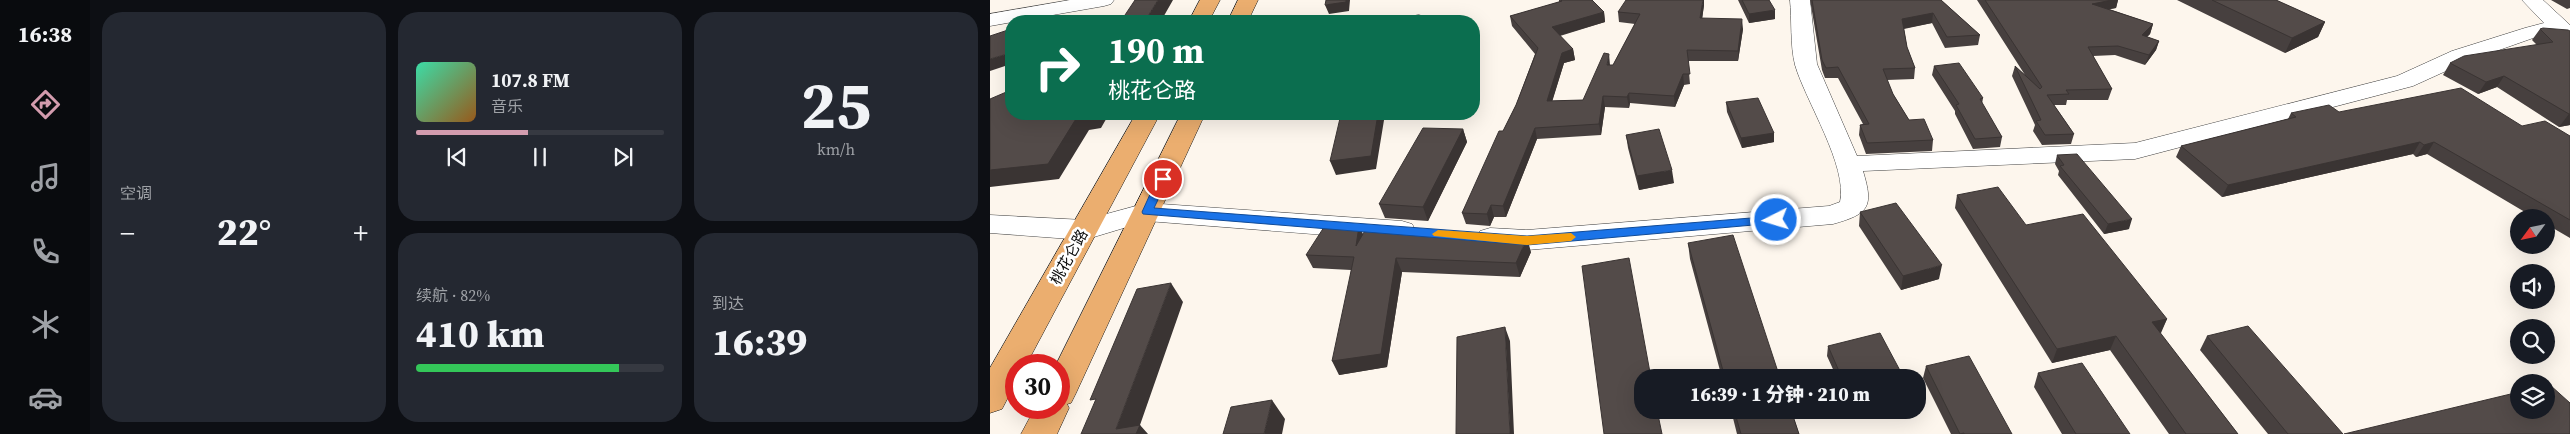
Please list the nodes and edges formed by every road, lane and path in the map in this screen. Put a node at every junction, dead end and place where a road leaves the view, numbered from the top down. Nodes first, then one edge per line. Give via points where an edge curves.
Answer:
1 (1104, 0) edge
2 (1210, 0) edge
3 (1248, 0) edge
4 (1800, 0) edge
5 (2532, 0) edge
6 (1018, 15) edge
7 (1202, 15) edge
8 (1241, 15) edge
9 (1005, 17) edge
10 (990, 20) edge
11 (2564, 32) edge
12 (1145, 120) edge
13 (1191, 120) edge
14 (1848, 164) junction
15 (1147, 212) junction
16 (990, 224) edge
17 (1084, 230) junction
18 (1430, 233) edge
19 (1469, 236) edge
20 (1070, 370) edge
21 (990, 399) edge
22 (1046, 419) edge
23 (1039, 434) edge

1 - 6 street
2 - 7 main road
3 - 8 main road
4 - 14 street via 1806,64
5 - 11 street
9 - 10 street
11 - 14 street via 2532,32 2460,56 2405,81 2135,151
12 - 17 main road, 桃花仑路
13 - 15 main road
14 - 19 street via 1856,191 1852,207 1833,215 1527,240
15 - 17 street
15 - 18 street
15 - 20 main road
16 - 17 street
17 - 21 main road, 桃花仑路
22 - 23 main road

